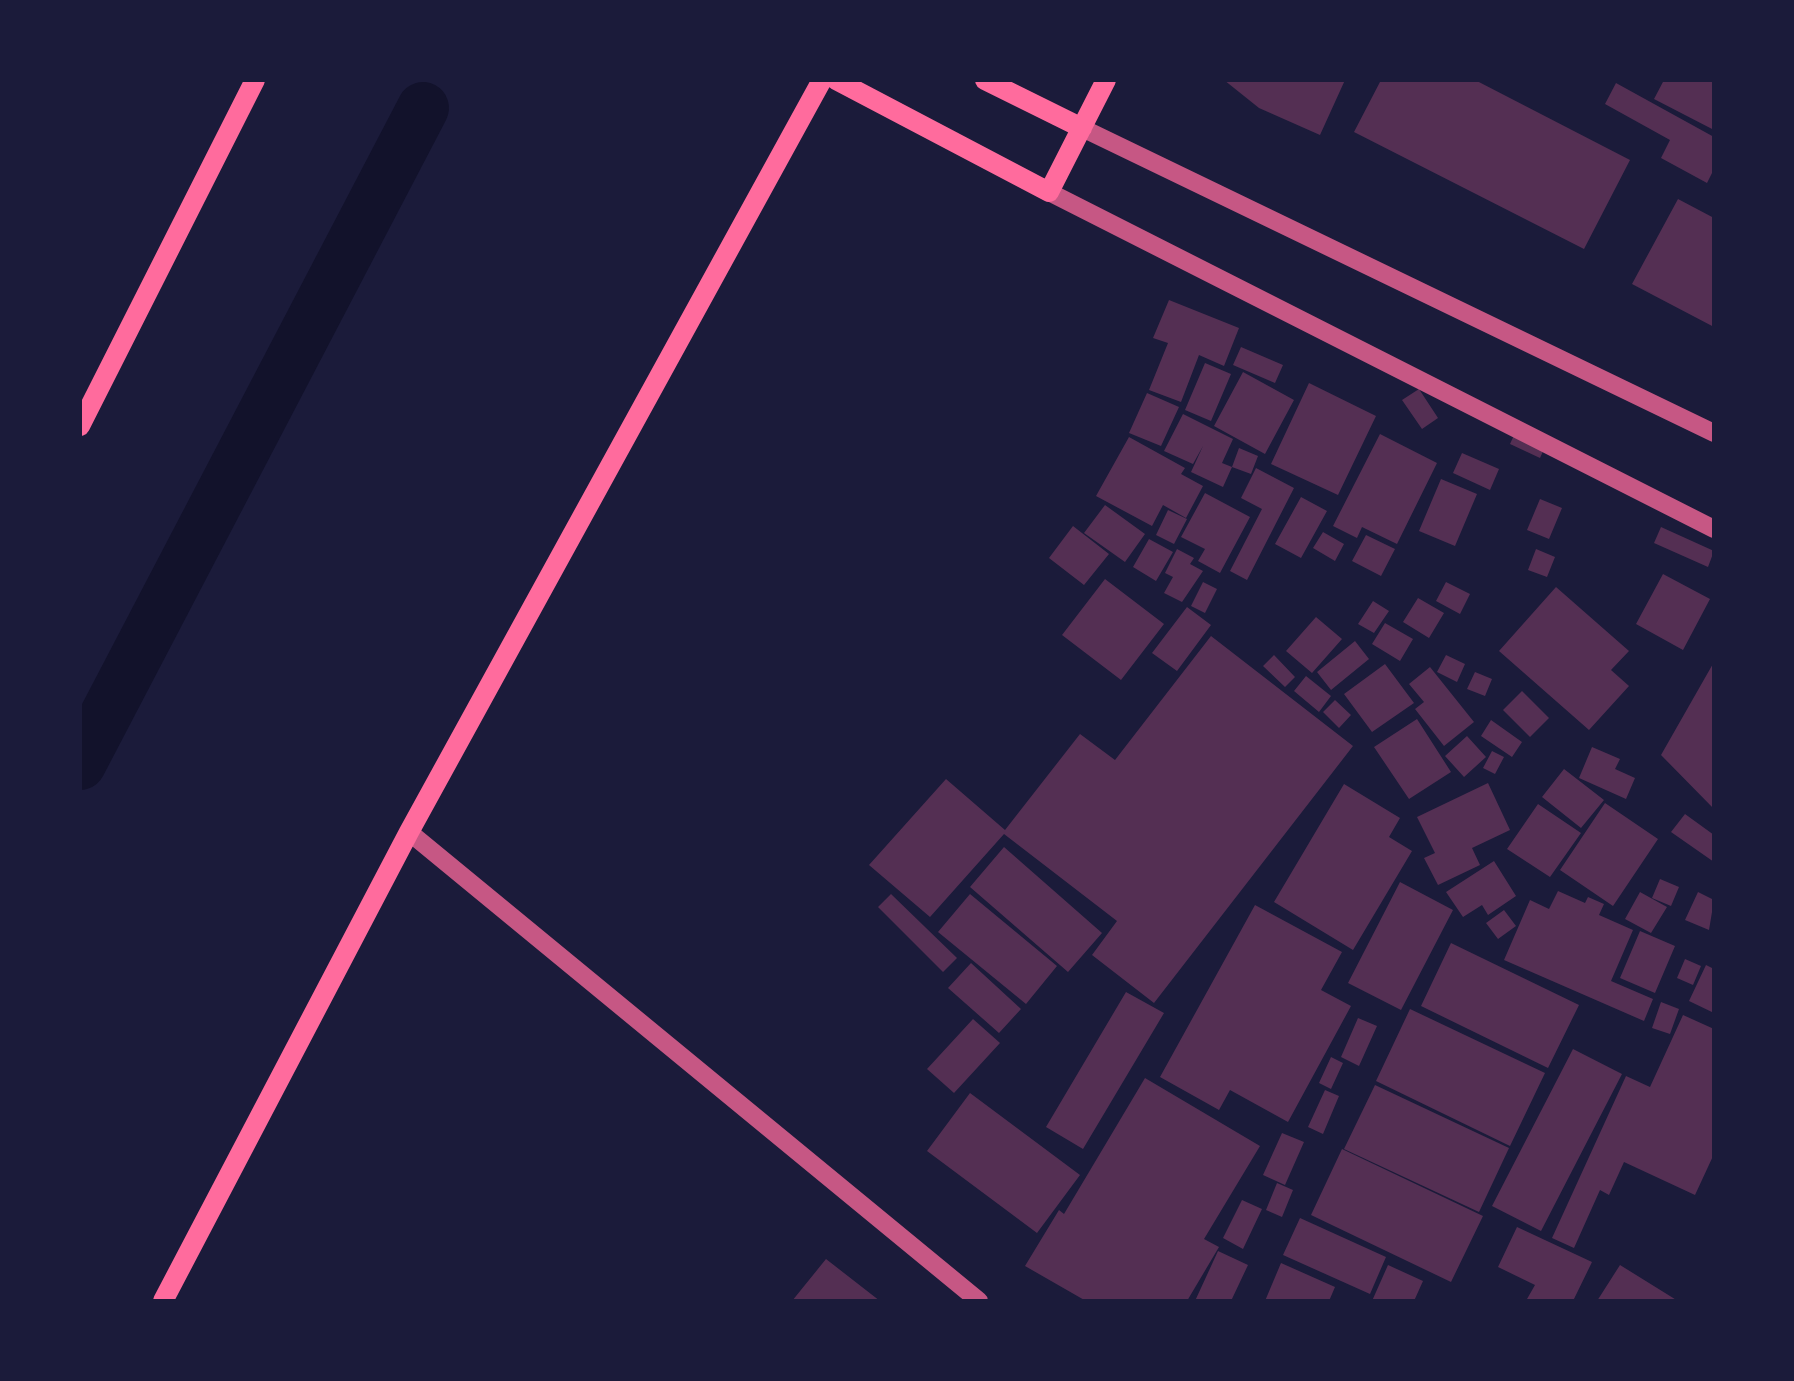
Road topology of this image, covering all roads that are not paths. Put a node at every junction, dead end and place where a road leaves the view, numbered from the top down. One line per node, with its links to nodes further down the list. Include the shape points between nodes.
1 (255, 80): 8 (main road)
2 (822, 80): 11 (main road)
3 (836, 80): 7 (main road)
4 (985, 80): 6 (main road)
5 (1106, 80): 6 (main road)
6 (1082, 128): 7 (main road); 9 (street)
7 (1050, 192): 10 (street)
8 (80, 426)
9 (1714, 433)
10 (1714, 529)
11 (409, 832): 12 (main road); 13 (street)
12 (163, 1301)
13 (978, 1301)

